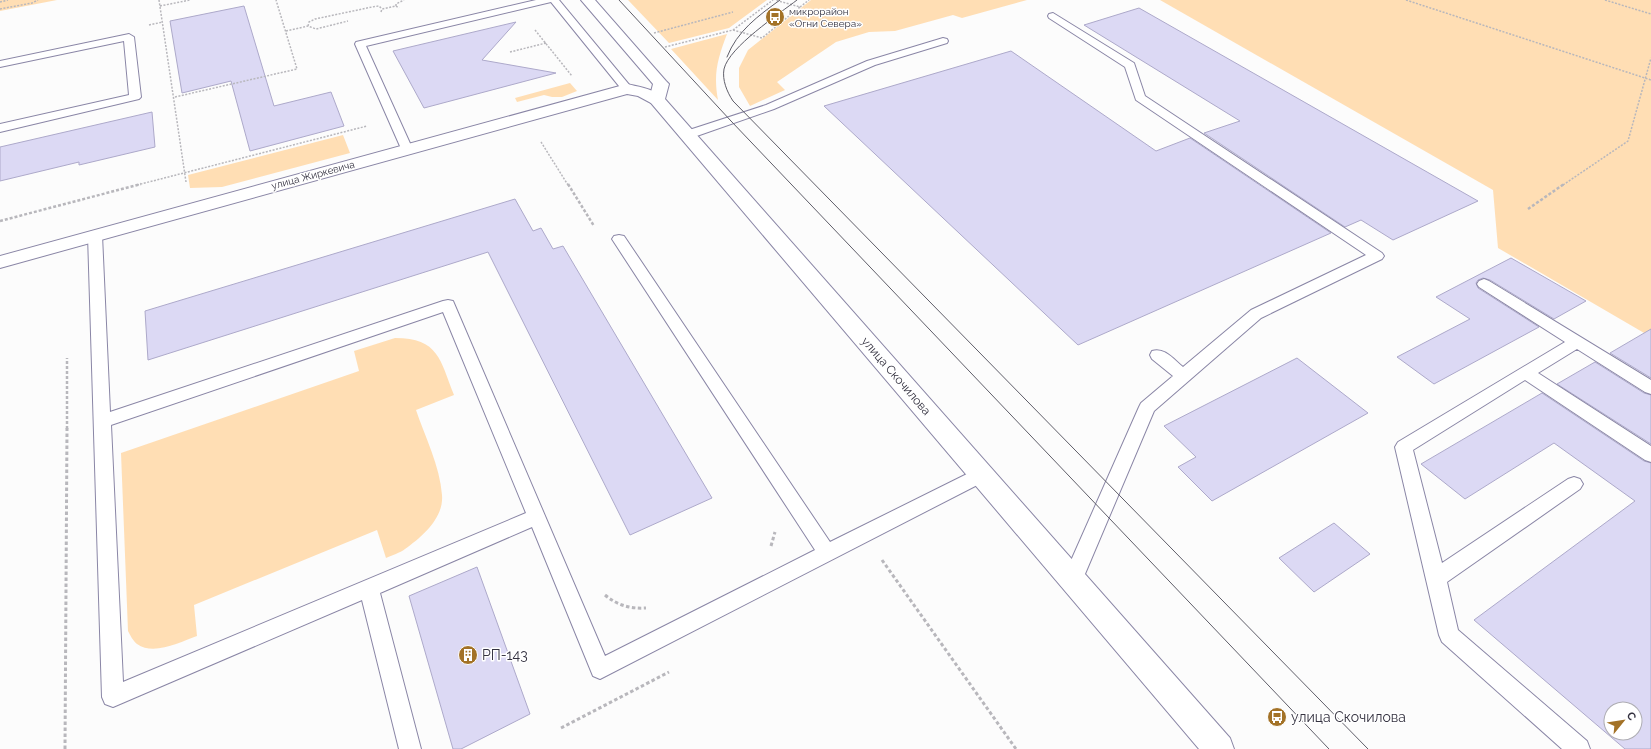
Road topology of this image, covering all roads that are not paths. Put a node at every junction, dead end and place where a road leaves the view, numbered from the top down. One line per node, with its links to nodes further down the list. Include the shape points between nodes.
1 (549, 0): 11 (lane, via 360,44)
2 (554, 0): 7 (lane)
3 (588, 0): 8 (street, via 661,84)
4 (1052, 16): 19 (lane, via 1130,65 1140,98 1377,256 1256,314)
5 (943, 41): 10 (lane, via 871,63 770,107)
6 (0, 64): 9 (lane, via 129,36 135,97)
7 (627, 89): 8 (street, via 644,93); 11 (street, улица Жиркевича)
8 (657, 100): 10 (street, улица Скочилова)
9 (0, 128)
10 (687, 135): 23 (street, улица Скочилова)
11 (407, 150): 12 (street, улица Жиркевича)
12 (95, 235): 14 (street, улица Жиркевича); 21 (lane)
13 (619, 239): 26 (lane)
14 (0, 262)
15 (1484, 284): 16 (lane)
16 (1576, 342): 18 (lane); 20 (lane)
17 (1158, 355): 19 (lane)
18 (1526, 373): 22 (lane); 27 (lane, via 1404,448)
19 (1183, 376): 28 (lane, via 1147,407)
20 (1651, 388)
21 (102, 421): 25 (lane, via 448,305); 29 (lane, via 113,697)
22 (1651, 456)
23 (981, 475): 26 (lane); 28 (street, улица Скочилова)
24 (1574, 484): 27 (lane)
25 (536, 517): 26 (lane, via 600,669); 29 (lane)
26 (827, 553)
27 (1436, 578): 32 (lane, via 1449,635)
28 (1072, 580): 31 (street, улица Скочилова)
29 (369, 588): 30 (lane)
30 (410, 749)
31 (1219, 749)
32 (1579, 749)

